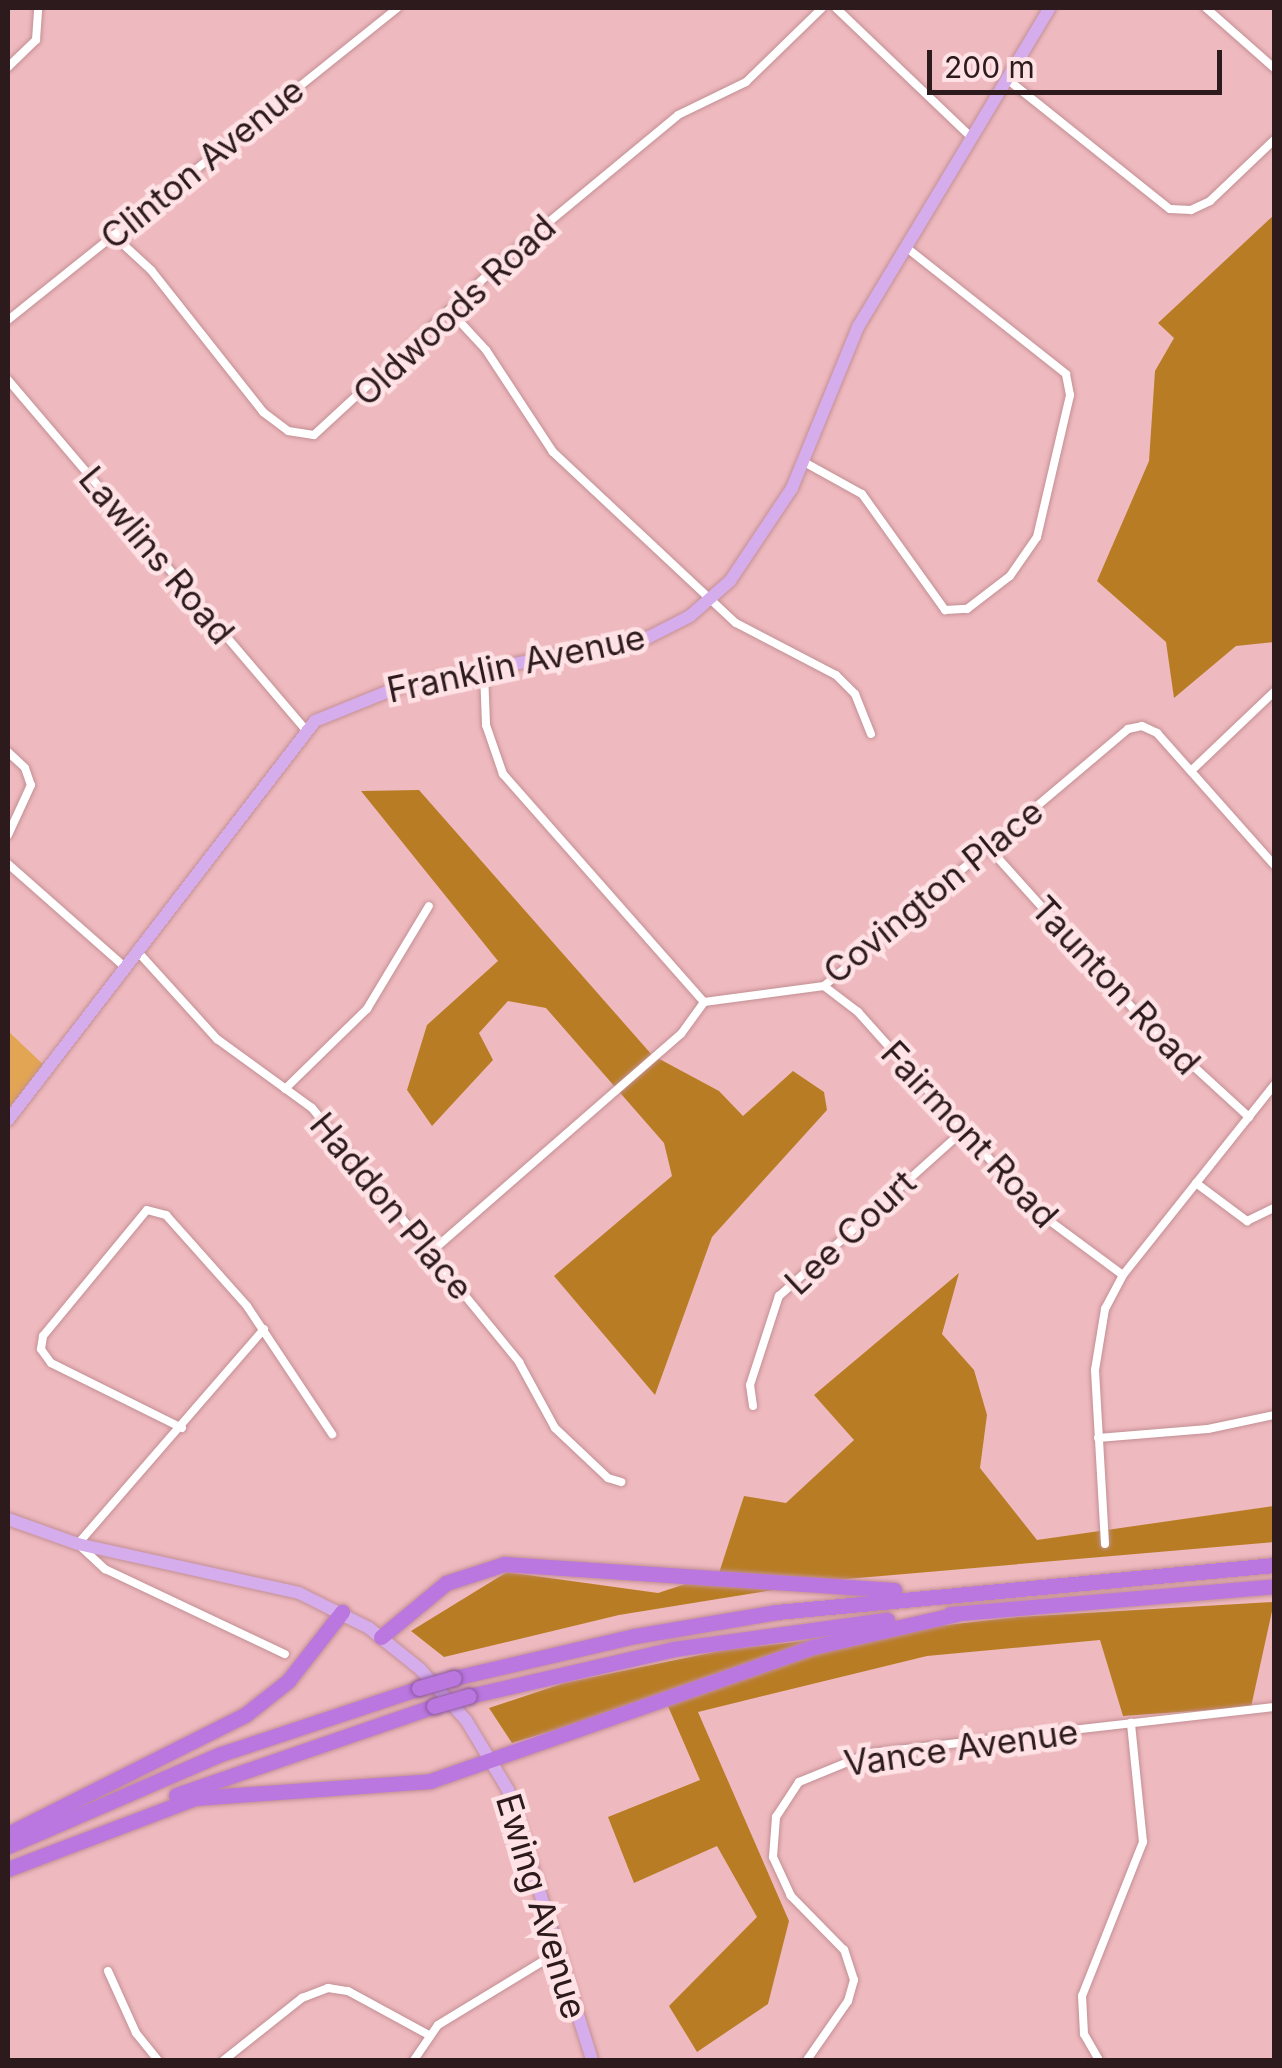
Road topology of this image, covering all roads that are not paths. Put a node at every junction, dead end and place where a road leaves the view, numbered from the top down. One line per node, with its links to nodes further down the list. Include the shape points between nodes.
1 (38, 8): 7 (street, via 36,40)
2 (396, 8): 12 (street, Clinton Avenue)
3 (822, 8): 14 (street, Oldwoods Road, via 746,82 678,115)
4 (836, 8): 10 (street)
5 (1050, 8): 9 (main road, Franklin Avenue)
6 (1206, 8): 8 (street)
7 (8, 67)
8 (1274, 68)
9 (1007, 78): 10 (main road, Franklin Avenue); 11 (street, via 1170,209 1191,210 1210,201)
10 (972, 138): 13 (main road, Franklin Avenue)
11 (1274, 140)
12 (113, 235): 14 (street, Oldwoods Road, via 151,270 263,412 296,435 327,428); 15 (street, Clinton Avenue)
13 (906, 247): 18 (main road, Franklin Avenue, via 840,361); 18 (street, via 1066,374 1070,395 1037,536 1010,576 967,609 945,610 862,494)
14 (449, 310): 19 (street, via 486,350 553,452)
15 (8, 320)
16 (8, 380): 17 (street, Lawlins Road)
17 (11, 391): 22 (street, Lawlins Road)
18 (804, 462): 19 (main road, Franklin Avenue, via 763,539)
19 (710, 600): 20 (main road, Franklin Avenue, via 638,640); 23 (street, via 758,638 836,675 854,694)
20 (484, 672): 22 (main road, Franklin Avenue, via 375,693); 34 (street, via 486,725 503,774)
21 (1274, 692): 25 (street)
22 (306, 730): 31 (main road, Franklin Avenue)
23 (872, 734)
24 (8, 752): 26 (street, via 29,776 25,806)
25 (1191, 771): 27 (street, Covington Place, via 1157,733 1134,726); 29 (street)
26 (8, 835)
27 (988, 847): 33 (street, Covington Place); 37 (street, Taunton Road, via 1144,1020)
28 (8, 864): 32 (street)
29 (1274, 864)
30 (428, 906): 36 (street, via 367,1009)
31 (137, 951): 32 (main road, Franklin Avenue); 36 (street, Haddon Place, via 217,1040)
32 (125, 968): 38 (main road, Franklin Avenue)
33 (824, 986): 34 (street, Covington Place); 39 (street, Fairmont Road, via 858,1012)
34 (704, 1002): 42 (street, via 681,1034)
35 (1274, 1084): 37 (street)
36 (285, 1089): 42 (street, Haddon Place, via 312,1108)
37 (1249, 1117): 40 (street)
38 (8, 1120)
39 (962, 1131): 43 (street, Fairmont Road, via 1043,1218); 45 (street, Lee Court, via 779,1296 750,1385)
40 (1196, 1183): 41 (street, via 1247,1220); 43 (street)
41 (1274, 1208)
42 (432, 1251): 50 (street, Haddon Place, via 519,1362 555,1428 608,1478)
43 (1123, 1275): 49 (street, via 1096,1349)
44 (264, 1329): 47 (street); 47 (street, via 166,1215 147,1210 134,1218 43,1336 41,1349 50,1364); 48 (street)
45 (753, 1406)
46 (1274, 1415): 49 (street, via 1208,1429)
47 (182, 1428): 52 (street)
48 (332, 1434)
49 (1098, 1438): 53 (street)
50 (621, 1482)
51 (8, 1519): 52 (main road, Ewing Avenue)
52 (78, 1544): 57 (main road, Ewing Avenue, via 268,1582); 60 (street, Ewing Avenue, via 104,1569)
53 (1105, 1544)
54 (1274, 1565): 56 (highway)
55 (1274, 1586): 58 (highway)
56 (943, 1593): 59 (highway, via 504,1564 446,1583); 65 (highway, bridge, via 670,1629 454,1678 221,1754)
57 (342, 1612): 59 (main road, Ewing Avenue); 64 (highway, via 288,1681 245,1715)
58 (957, 1614): 63 (highway, via 823,1644); 66 (highway, bridge, via 692,1646 469,1696 229,1774)
59 (382, 1637): 63 (main road, Ewing Avenue, via 444,1694)
60 (285, 1654)
61 (1274, 1707): 62 (street, Vance Avenue)
62 (1131, 1723): 74 (street, Vance Avenue, via 870,1753 826,1766 790,1791 772,1830 777,1872 844,1950 854,1980 848,2001); 75 (street, via 1145,1825 1139,1861 1082,1996 1084,2034)
63 (492, 1760): 66 (highway, via 400,1786 196,1798); 67 (main road, Ewing Avenue, via 522,1824)
64 (8, 1834)
65 (8, 1846)
66 (8, 1869)
67 (558, 1952): 69 (street); 73 (main road, Ewing Avenue)
68 (108, 1971): 70 (street, via 136,2033)
69 (429, 2035): 71 (street, via 348,1991 328,1988 302,1998); 72 (street)
70 (158, 2060)
71 (224, 2060)
72 (414, 2060)
73 (592, 2060)
74 (807, 2060)
75 (1099, 2060)

